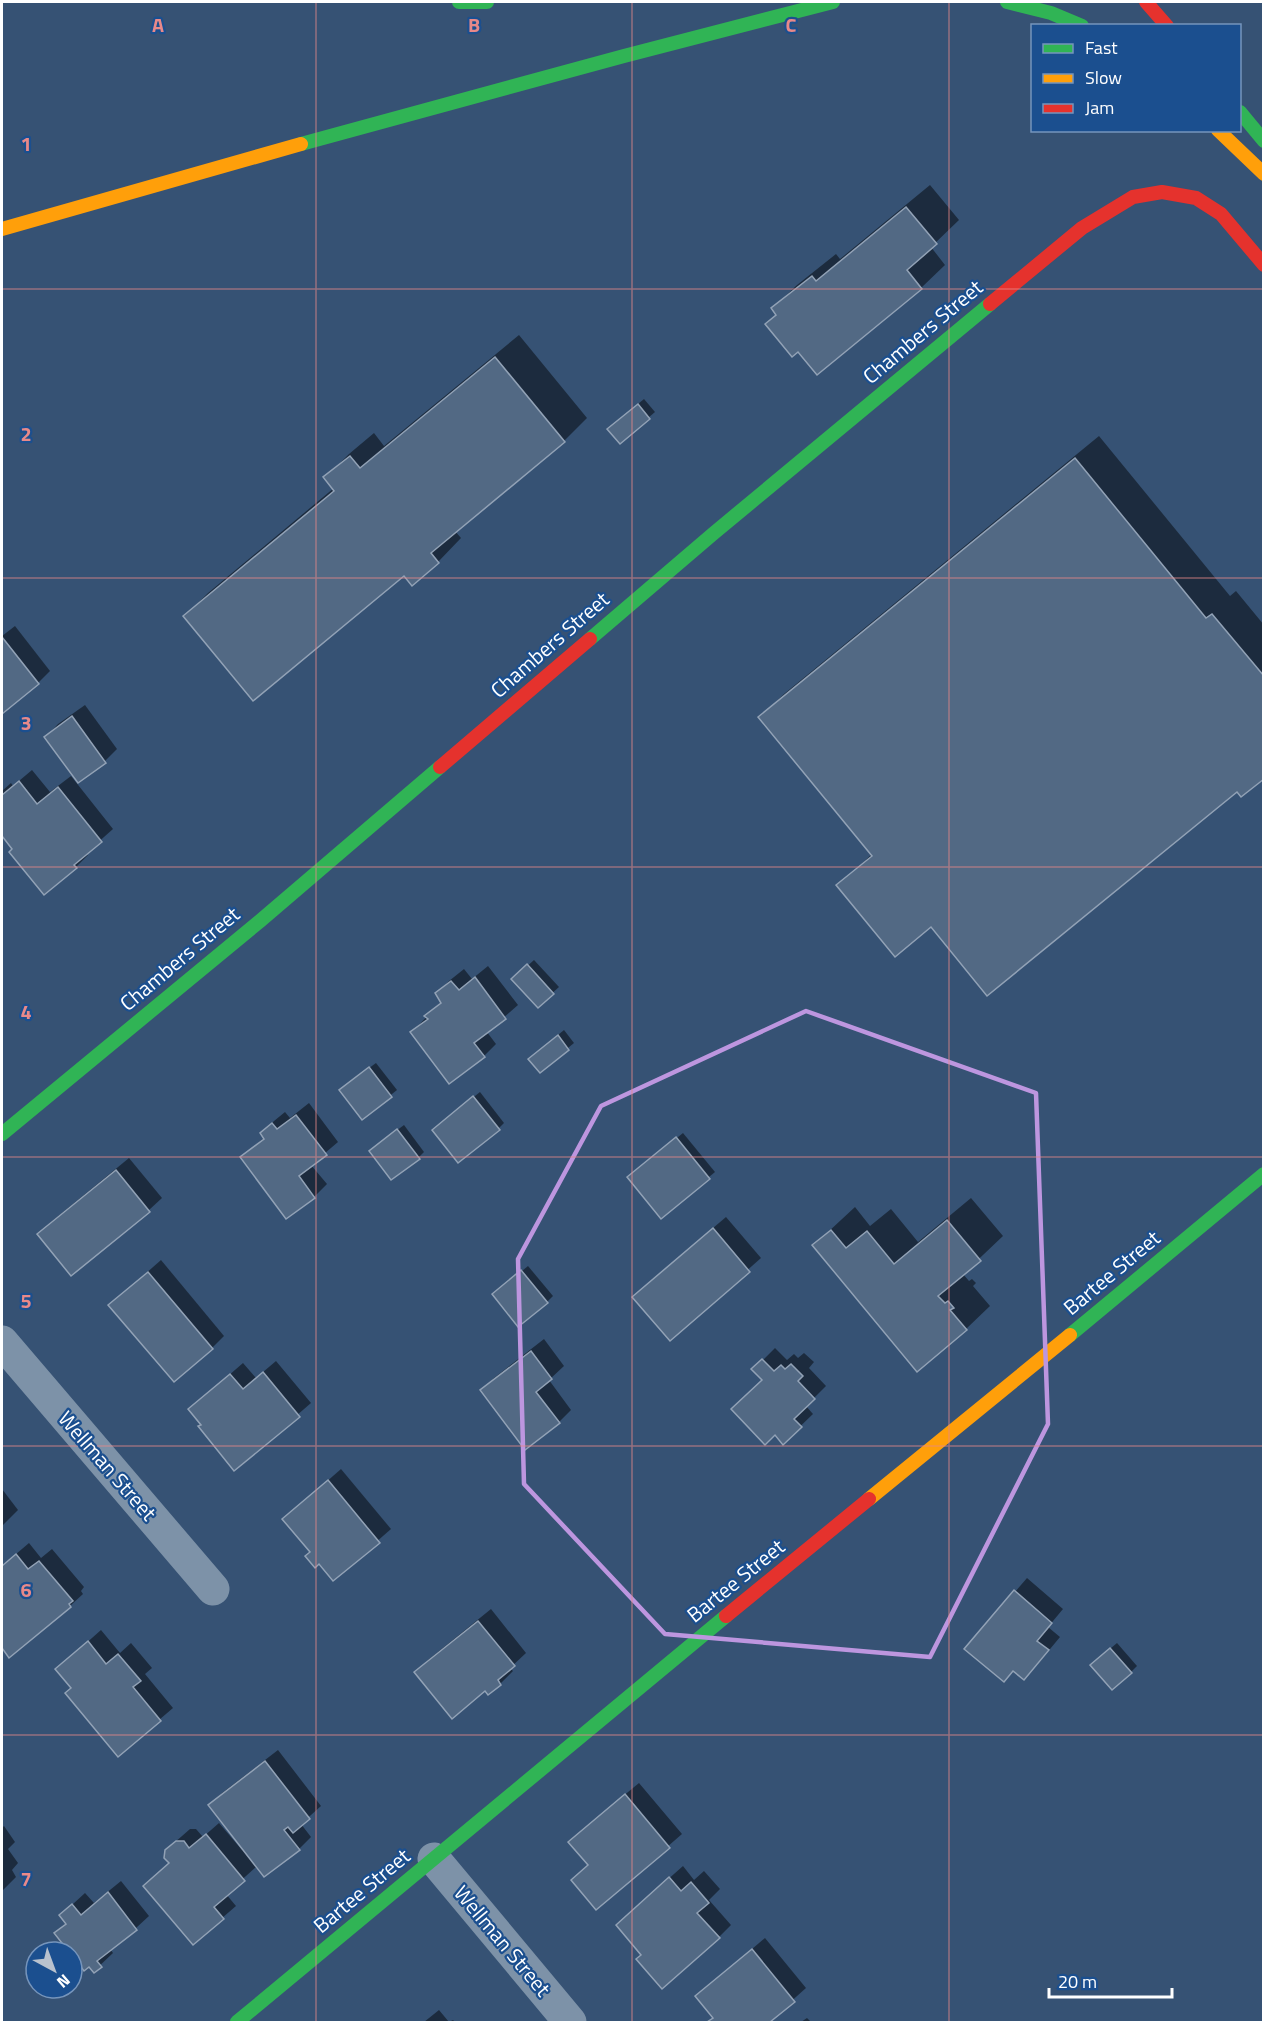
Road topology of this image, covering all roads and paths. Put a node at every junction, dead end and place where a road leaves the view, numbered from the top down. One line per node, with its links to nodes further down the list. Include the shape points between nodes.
1 (459, 2): 2 (main road)
2 (487, 2)
3 (833, 2): 12 (main road, via 441,105)
4 (1007, 2): 6 (main road)
5 (1146, 2): 7 (main road)
6 (1077, 24)
7 (1165, 24)
8 (1241, 114): 10 (main road)
9 (1220, 132): 11 (main road)
10 (1263, 141)
11 (1263, 174)
12 (2, 229)
13 (1263, 264): 14 (main road, Chambers Street, via 1221,214 1196,198 1162,192 1133,197 1082,228 714,532 260,921)
14 (2, 1134)
15 (1263, 1174): 18 (main road, Bartee Street)
16 (2, 1342): 17 (street, Wellman Street)
17 (213, 1589)
18 (434, 1859): 19 (main road, Bartee Street); 20 (street, Wellman Street)
19 (237, 2022)
20 (570, 2022)

